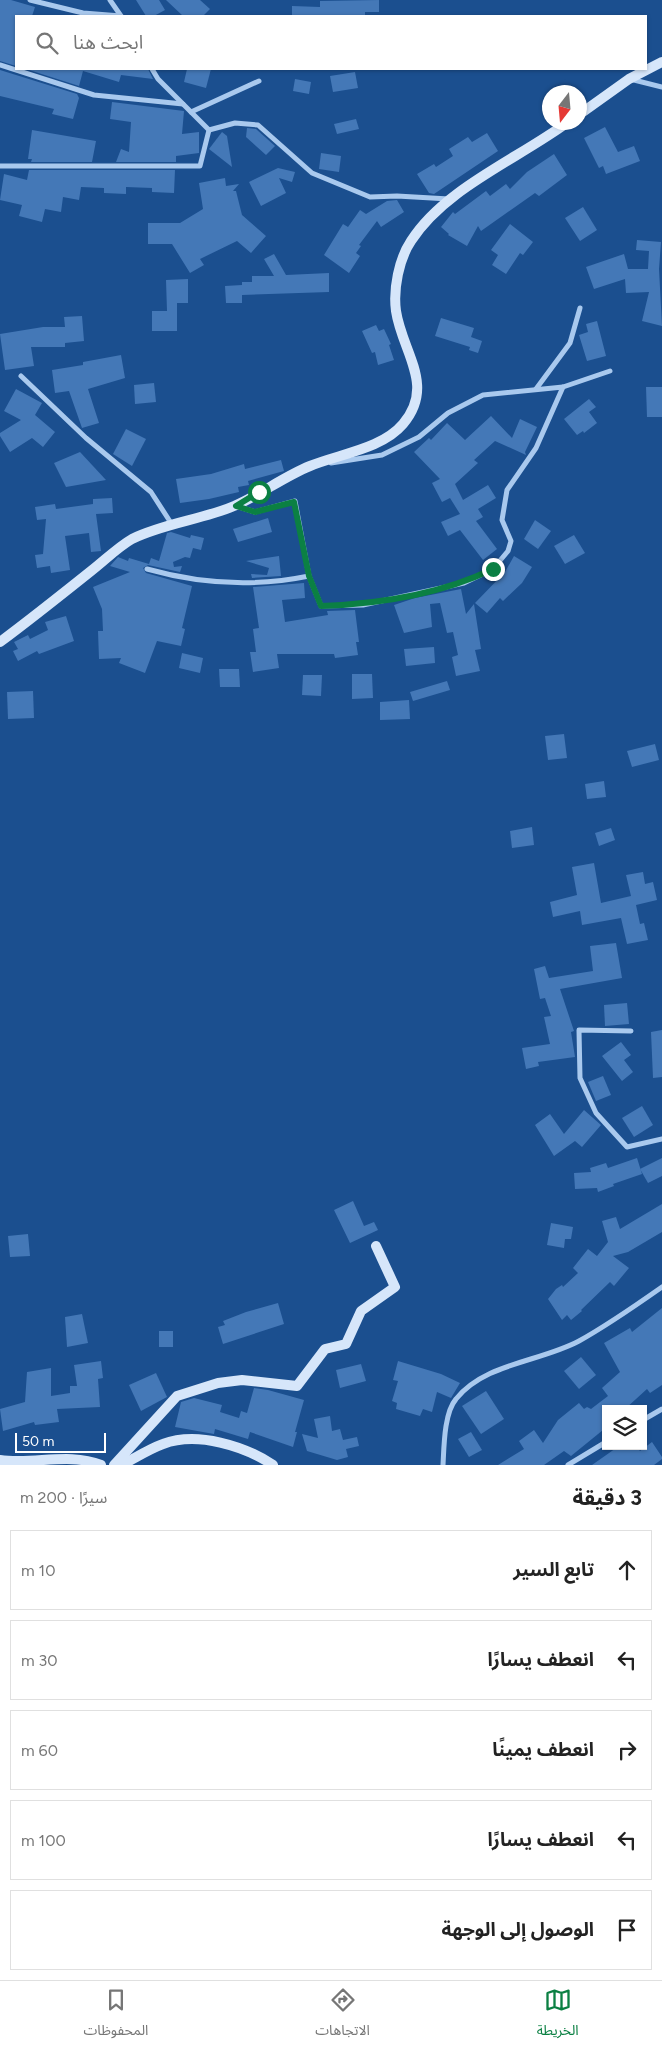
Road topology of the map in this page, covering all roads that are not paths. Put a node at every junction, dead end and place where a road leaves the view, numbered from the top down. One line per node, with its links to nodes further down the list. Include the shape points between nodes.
1 (30, 0): 3 (street, via 82,13)
2 (110, 0): 4 (street)
3 (108, 15)
4 (120, 15)
5 (662, 62): 11 (main road)
6 (0, 65): 7 (street)
7 (15, 70)
8 (16, 70): 15 (street, via 94,95)
9 (153, 70): 15 (street, via 158,80)
10 (646, 70): 12 (main road)
11 (647, 70)
12 (629, 79): 14 (street); 16 (main road)
13 (258, 81): 17 (street)
14 (662, 87)
15 (183, 104): 17 (street)
16 (587, 109)
17 (191, 112): 18 (street)
18 (209, 130): 20 (street, via 200,166); 21 (street, via 235,123 258,125 312,173 370,197)
19 (557, 130): 21 (main road)
20 (0, 166)
21 (452, 199): 27 (main road, via 433,215 411,242 395,291 396,312 418,388 414,409 402,426 381,441)
22 (580, 308): 26 (street, via 570,343)
23 (610, 371): 25 (street)
24 (21, 376): 29 (street, via 86,438 151,492)
25 (563, 387): 26 (street); 31 (street, via 536,448 507,490 502,520 511,541 508,551 493,569 464,583 363,605 321,606)
26 (536, 389): 27 (street, via 483,395 448,413 420,437 382,455)
27 (308, 466): 28 (main road)
28 (236, 506): 29 (main road); 31 (street, via 255,512 294,502)
29 (171, 523): 32 (main road, via 130,540)
30 (147, 569): 31 (street, via 189,579 228,583 277,583)
31 (309, 576)
32 (0, 642)
33 (631, 1031): 34 (street, via 580,1030 580,1078 596,1113 627,1147)
34 (662, 1138)
35 (376, 1246): 42 (main road, via 395,1287 360,1311 346,1344 325,1349 297,1386 242,1380 218,1383 177,1396)
36 (662, 1287): 45 (street, via 578,1341 472,1383 454,1400 445,1430)
37 (662, 1409): 38 (street)
38 (647, 1418)
39 (602, 1444): 46 (street)
40 (0, 1460): 41 (main road, via 25,1463 76,1458)
41 (101, 1465)
42 (114, 1465)
43 (122, 1465): 44 (main road, via 164,1443 203,1439 255,1453)
44 (273, 1465)
45 (443, 1465)
46 (568, 1465)

